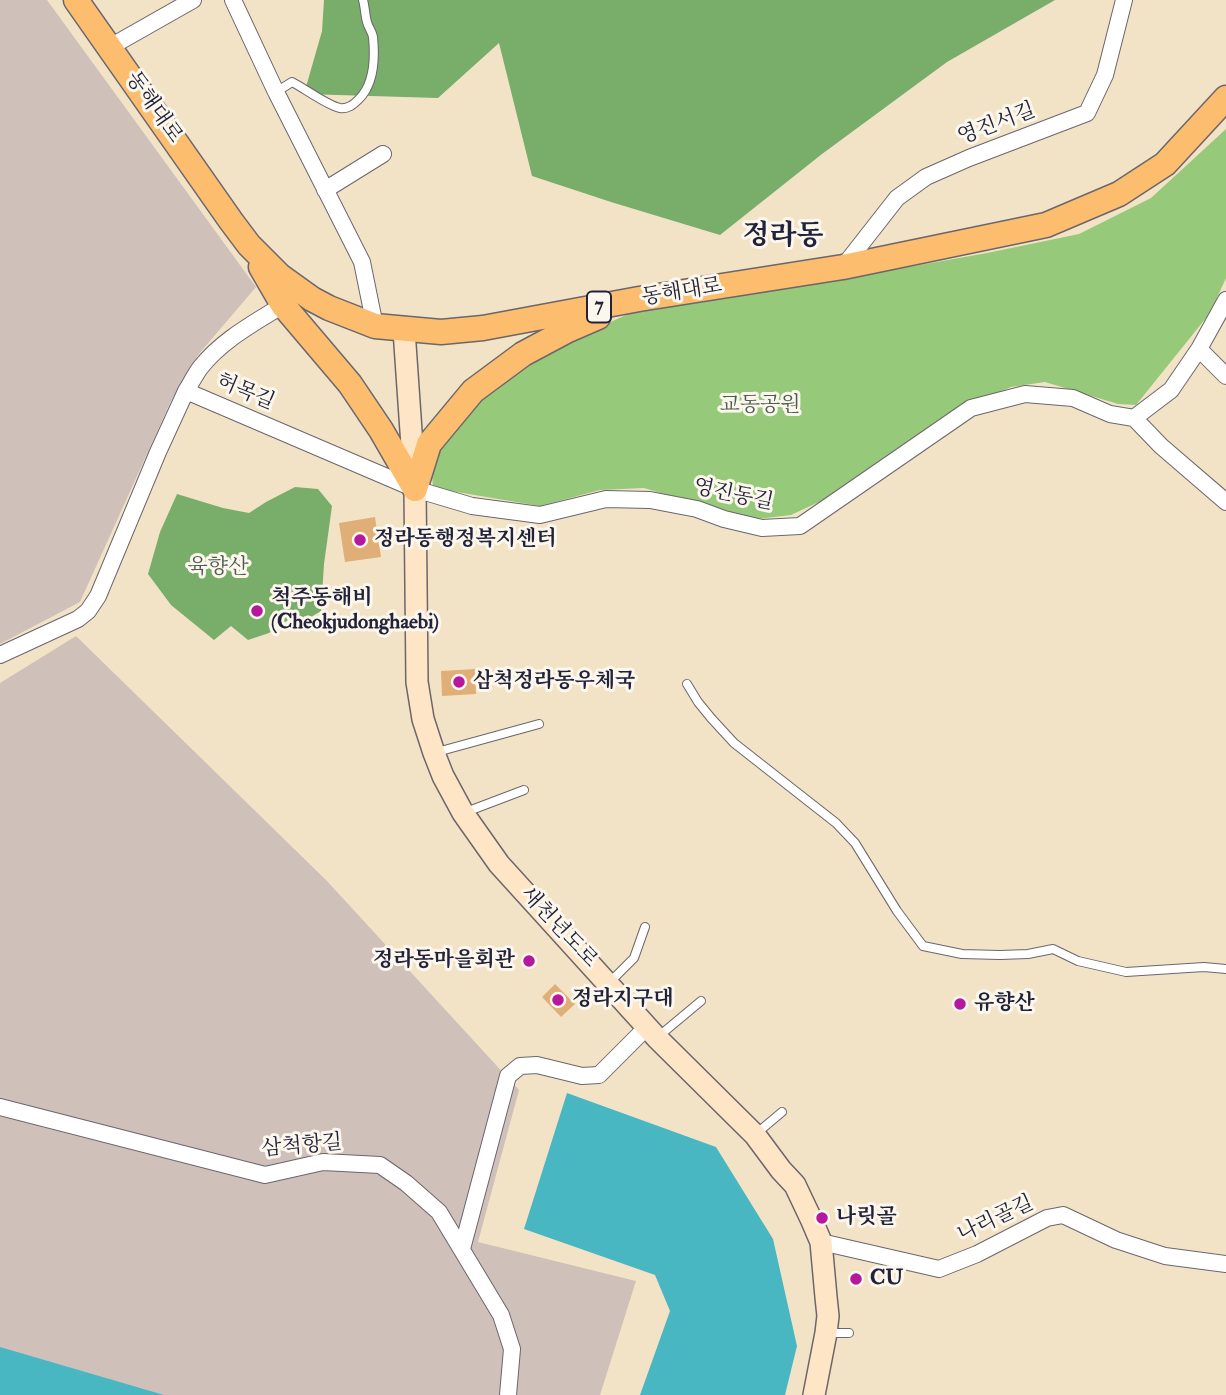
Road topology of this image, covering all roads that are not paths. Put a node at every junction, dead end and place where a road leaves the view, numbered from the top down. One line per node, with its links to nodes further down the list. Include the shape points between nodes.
1 (76, 0): 6 (main road, 동해대로 / 7)
2 (193, 0): 6 (street)
3 (233, 0): 7 (street)
4 (363, 0): 7 (lane, via 373,33 372,70 362,95 342,108 292,82)
5 (1124, 0): 12 (street, 영진서길, via 1105,75 1087,113 926,177 897,198)
6 (110, 47): 11 (main road, 동해대로 / 7)
7 (276, 92): 10 (street)
8 (1226, 98): 12 (main road, 동해대로 / 7, via 1165,164 1119,194 1046,225)
9 (383, 154): 10 (street)
10 (325, 190): 16 (street, via 362,262)
11 (249, 245): 15 (main road); 16 (main road, 동해대로 / 7, via 312,299)
12 (843, 267): 13 (main road, 동해대로 / 7)
13 (639, 299): 17 (main road, 동해대로 / 7, via 483,328); 22 (main road, via 523,354 473,391 429,444)
14 (1226, 300): 18 (street)
15 (283, 305): 20 (street, via 225,343 200,368); 22 (main road, via 350,384)
16 (375, 326): 17 (main road, 동해대로 / 7)
17 (404, 330): 22 (street, 새천년도로)
18 (1199, 349): 19 (street); 21 (street, via 1171,390)
19 (1226, 376)
20 (186, 391): 22 (street, 허목길); 24 (street, 허목길, via 88,611)
21 (1134, 418): 22 (street, 영진동길, via 1110,414 1073,398 1025,394 971,408 800,526 762,528 650,500 606,499 540,515 472,506); 23 (street)
22 (415, 489): 27 (street, 새천년도로, via 417,682)
23 (1226, 502)
24 (0, 655)
25 (687, 684): 31 (lane, via 734,743 855,843 923,946 1000,955 1053,949 1078,961 1126,972)
26 (540, 724): 27 (lane)
27 (434, 753): 29 (street, 새천년도로)
28 (524, 790): 29 (lane)
29 (463, 813): 32 (street, 새천년도로, via 505,871)
30 (645, 927): 32 (lane, via 634,958)
31 (1226, 969)
32 (609, 983): 34 (street, 새천년도로)
33 (701, 1001): 34 (lane)
34 (652, 1033): 37 (street, 새천년도로); 39 (street, via 599,1075 582,1076 537,1065 520,1066 508,1076)
35 (0, 1107): 39 (street, 삼척항길, via 265,1175 323,1162 380,1165 439,1212)
36 (782, 1112): 37 (lane)
37 (755, 1135): 38 (street, 새천년도로, via 794,1185)
38 (821, 1242): 40 (street, 나리골길, via 939,1269 1047,1218 1063,1215 1165,1256); 42 (street, 새천년도로)
39 (462, 1249): 43 (street, 삼척항길, via 501,1315 512,1349)
40 (1226, 1264)
41 (849, 1333): 42 (lane)
42 (826, 1334): 44 (street, 새천년도로)
43 (508, 1395)
44 (814, 1395)

